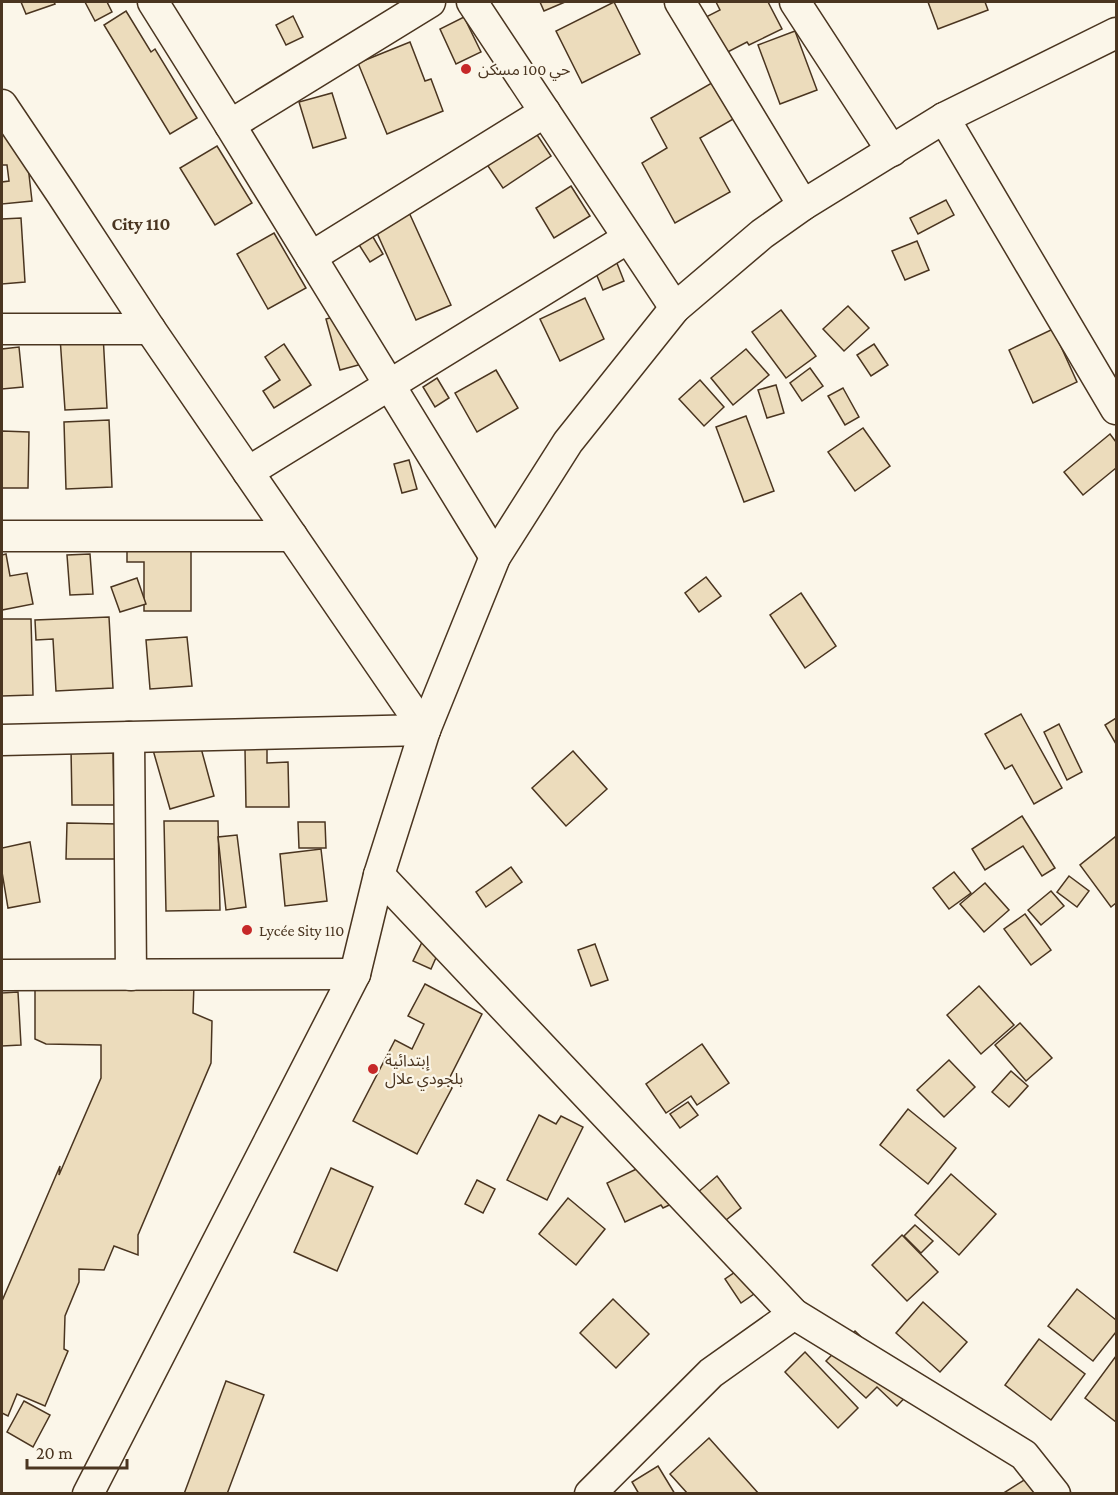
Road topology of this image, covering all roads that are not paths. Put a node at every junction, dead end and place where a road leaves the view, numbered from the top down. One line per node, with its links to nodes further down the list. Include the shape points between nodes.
1 (153, 2): 10 (street)
2 (430, 2): 10 (street)
3 (472, 2): 8 (street)
4 (680, 2): 12 (street)
5 (795, 2): 11 (street)
6 (1116, 33): 9 (street)
7 (2, 105): 16 (street)
8 (545, 112): 13 (street); 14 (street)
9 (944, 118): 11 (street); 19 (street)
10 (230, 125): 14 (street)
11 (892, 151): 12 (street)
12 (804, 205): 15 (street, via 762,234)
13 (628, 237): 15 (street); 18 (street)
14 (311, 257): 18 (street)
15 (675, 308): 23 (street, via 568,442)
16 (150, 328): 17 (street); 20 (street)
17 (2, 329)
18 (389, 385): 20 (street); 23 (street)
19 (1116, 409)
20 (248, 472): 22 (street)
21 (2, 536): 22 (street)
22 (292, 536): 24 (street)
23 (495, 557): 24 (street)
24 (425, 730): 25 (street); 27 (street)
25 (129, 737): 26 (street); 30 (street)
26 (2, 740)
27 (379, 875): 28 (street); 31 (street)
28 (355, 974): 30 (street); 32 (street)
29 (2, 975): 30 (street)
30 (131, 975)
31 (794, 1314): 33 (street, via 711,1373); 34 (street, via 1024,1455)
32 (88, 1494)
33 (590, 1494)
34 (1055, 1494)

